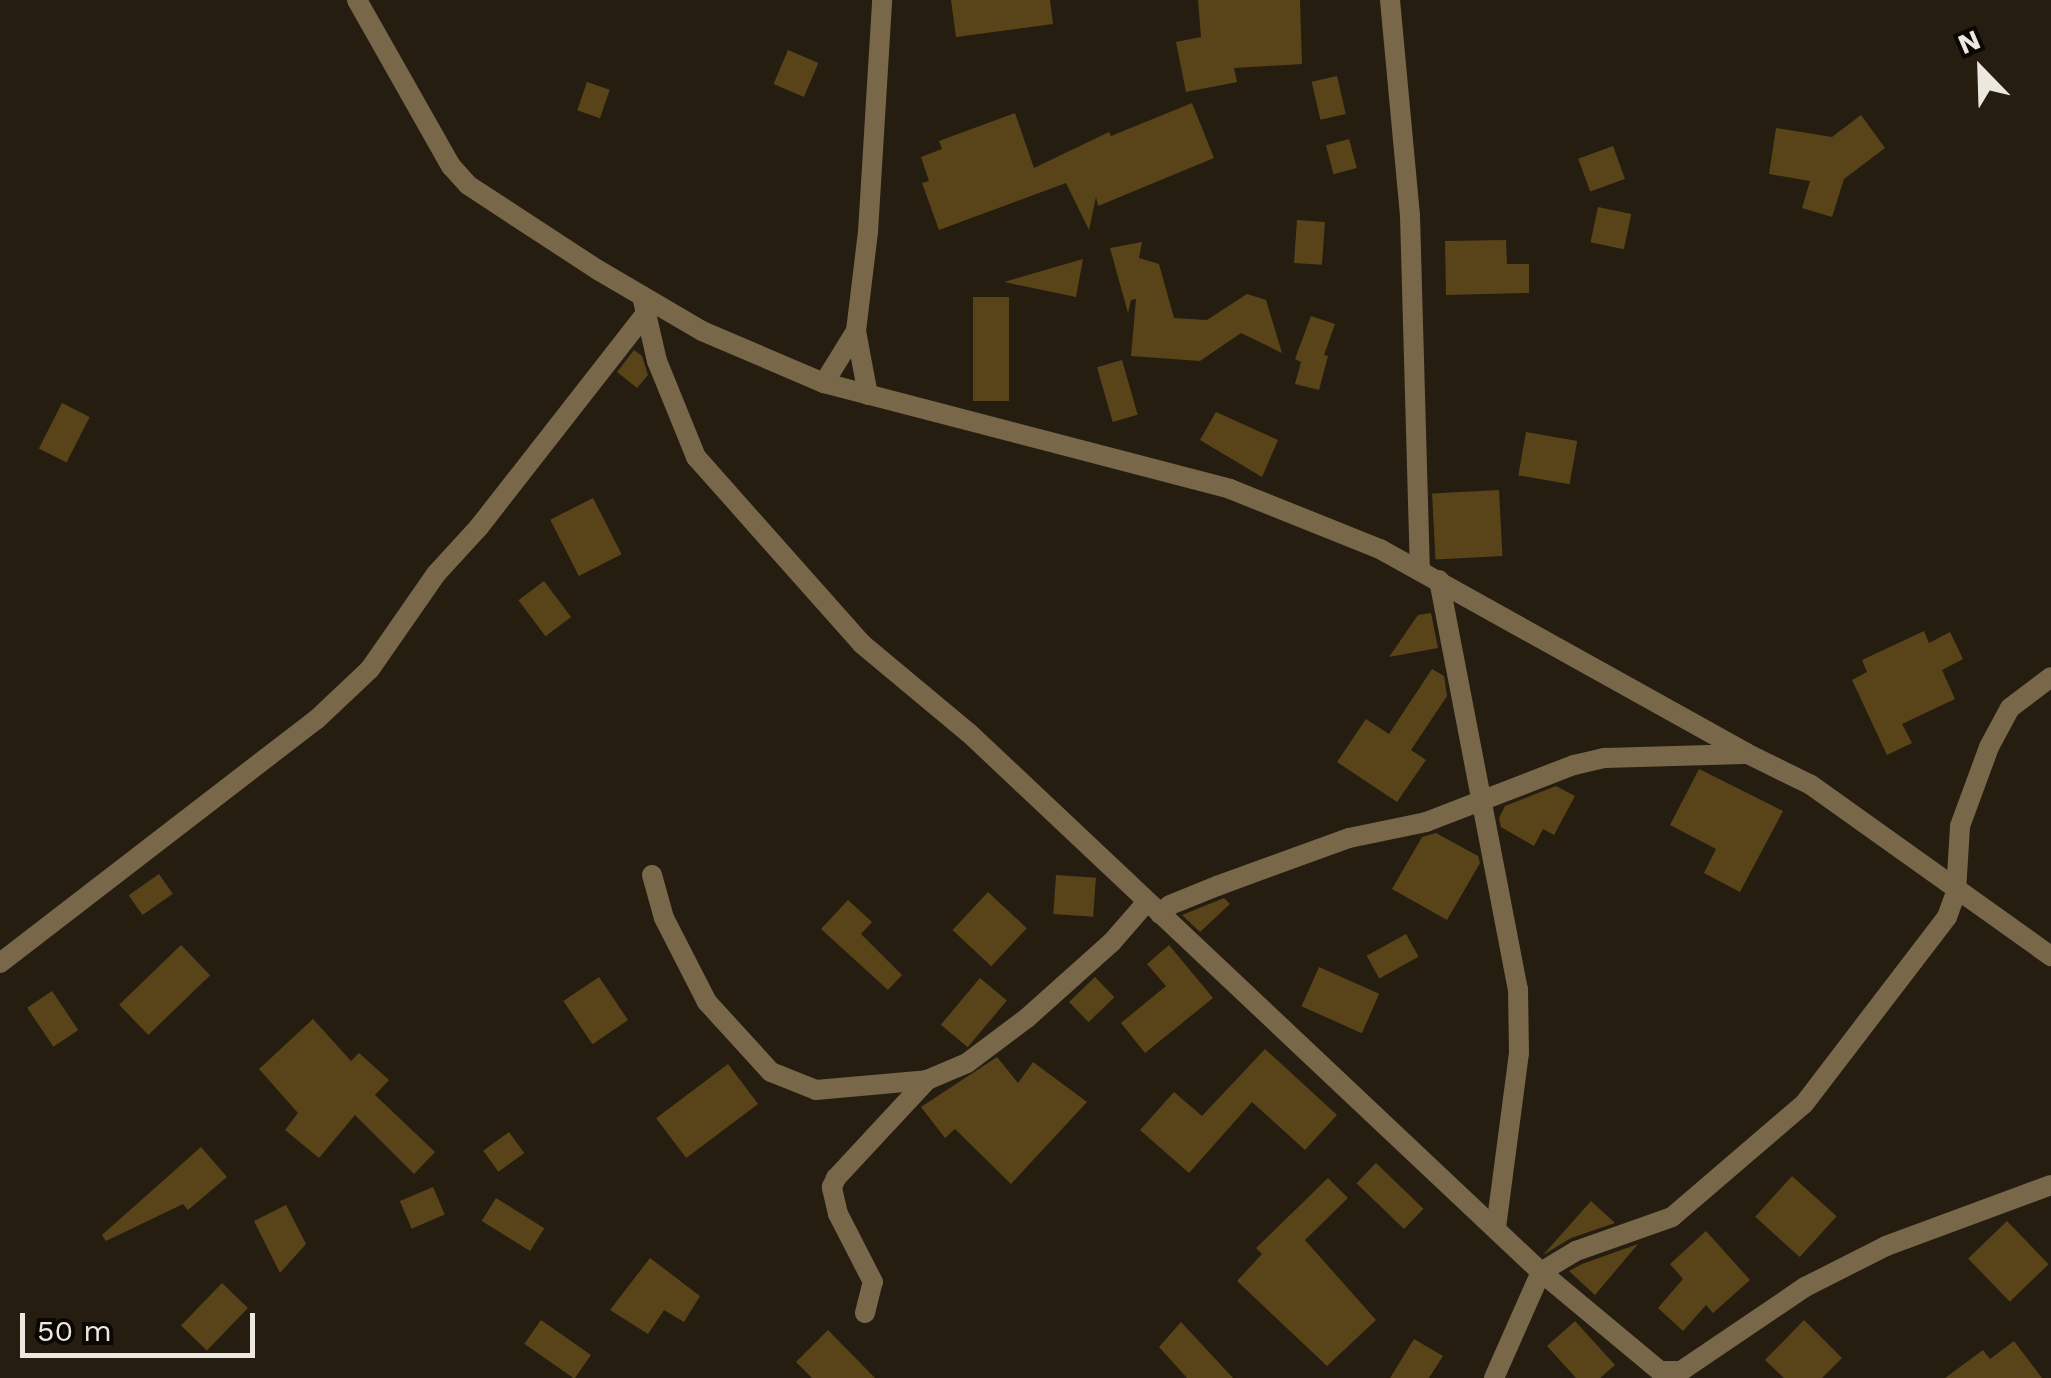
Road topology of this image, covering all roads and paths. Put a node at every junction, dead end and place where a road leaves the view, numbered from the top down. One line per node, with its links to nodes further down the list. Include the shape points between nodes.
1 (357, 0): 4 (street, via 468,185)
2 (882, 0): 5 (street)
3 (1390, 0): 8 (street, via 1410,216)
4 (644, 304): 6 (street); 15 (street, via 671,402 696,457 725,495 862,644 969,733); 17 (street, via 370,669 316,720)
5 (856, 331): 6 (street); 7 (street)
6 (824, 383): 7 (street)
7 (868, 394): 8 (street, via 1230,489)
8 (1420, 569): 9 (street)
9 (1440, 580): 11 (street); 12 (street)
10 (2051, 677): 14 (street, via 2010,708 1989,746 1960,826)
11 (1746, 754): 12 (street, via 1605,758); 14 (street, via 1811,785)
12 (1483, 802): 15 (street, via 1350,838); 20 (street, via 1518,989 1519,1053)
13 (652, 875): 18 (street, via 664,918 707,1002 771,1072 816,1090)
14 (1956, 892): 16 (street); 21 (street, via 1948,917 1918,960 1790,1118 1672,1216 1576,1251)
15 (1152, 909): 18 (street, via 1027,1018 967,1062); 20 (street)
16 (2051, 956)
17 (0, 963)
18 (928, 1080): 22 (street, via 832,1187 838,1214 873,1282)
19 (2051, 1185): 21 (street, via 1886,1246 1805,1287 1671,1374)
20 (1496, 1228): 21 (street)
21 (1540, 1272): 23 (street)
22 (865, 1313)
23 (1494, 1378)

